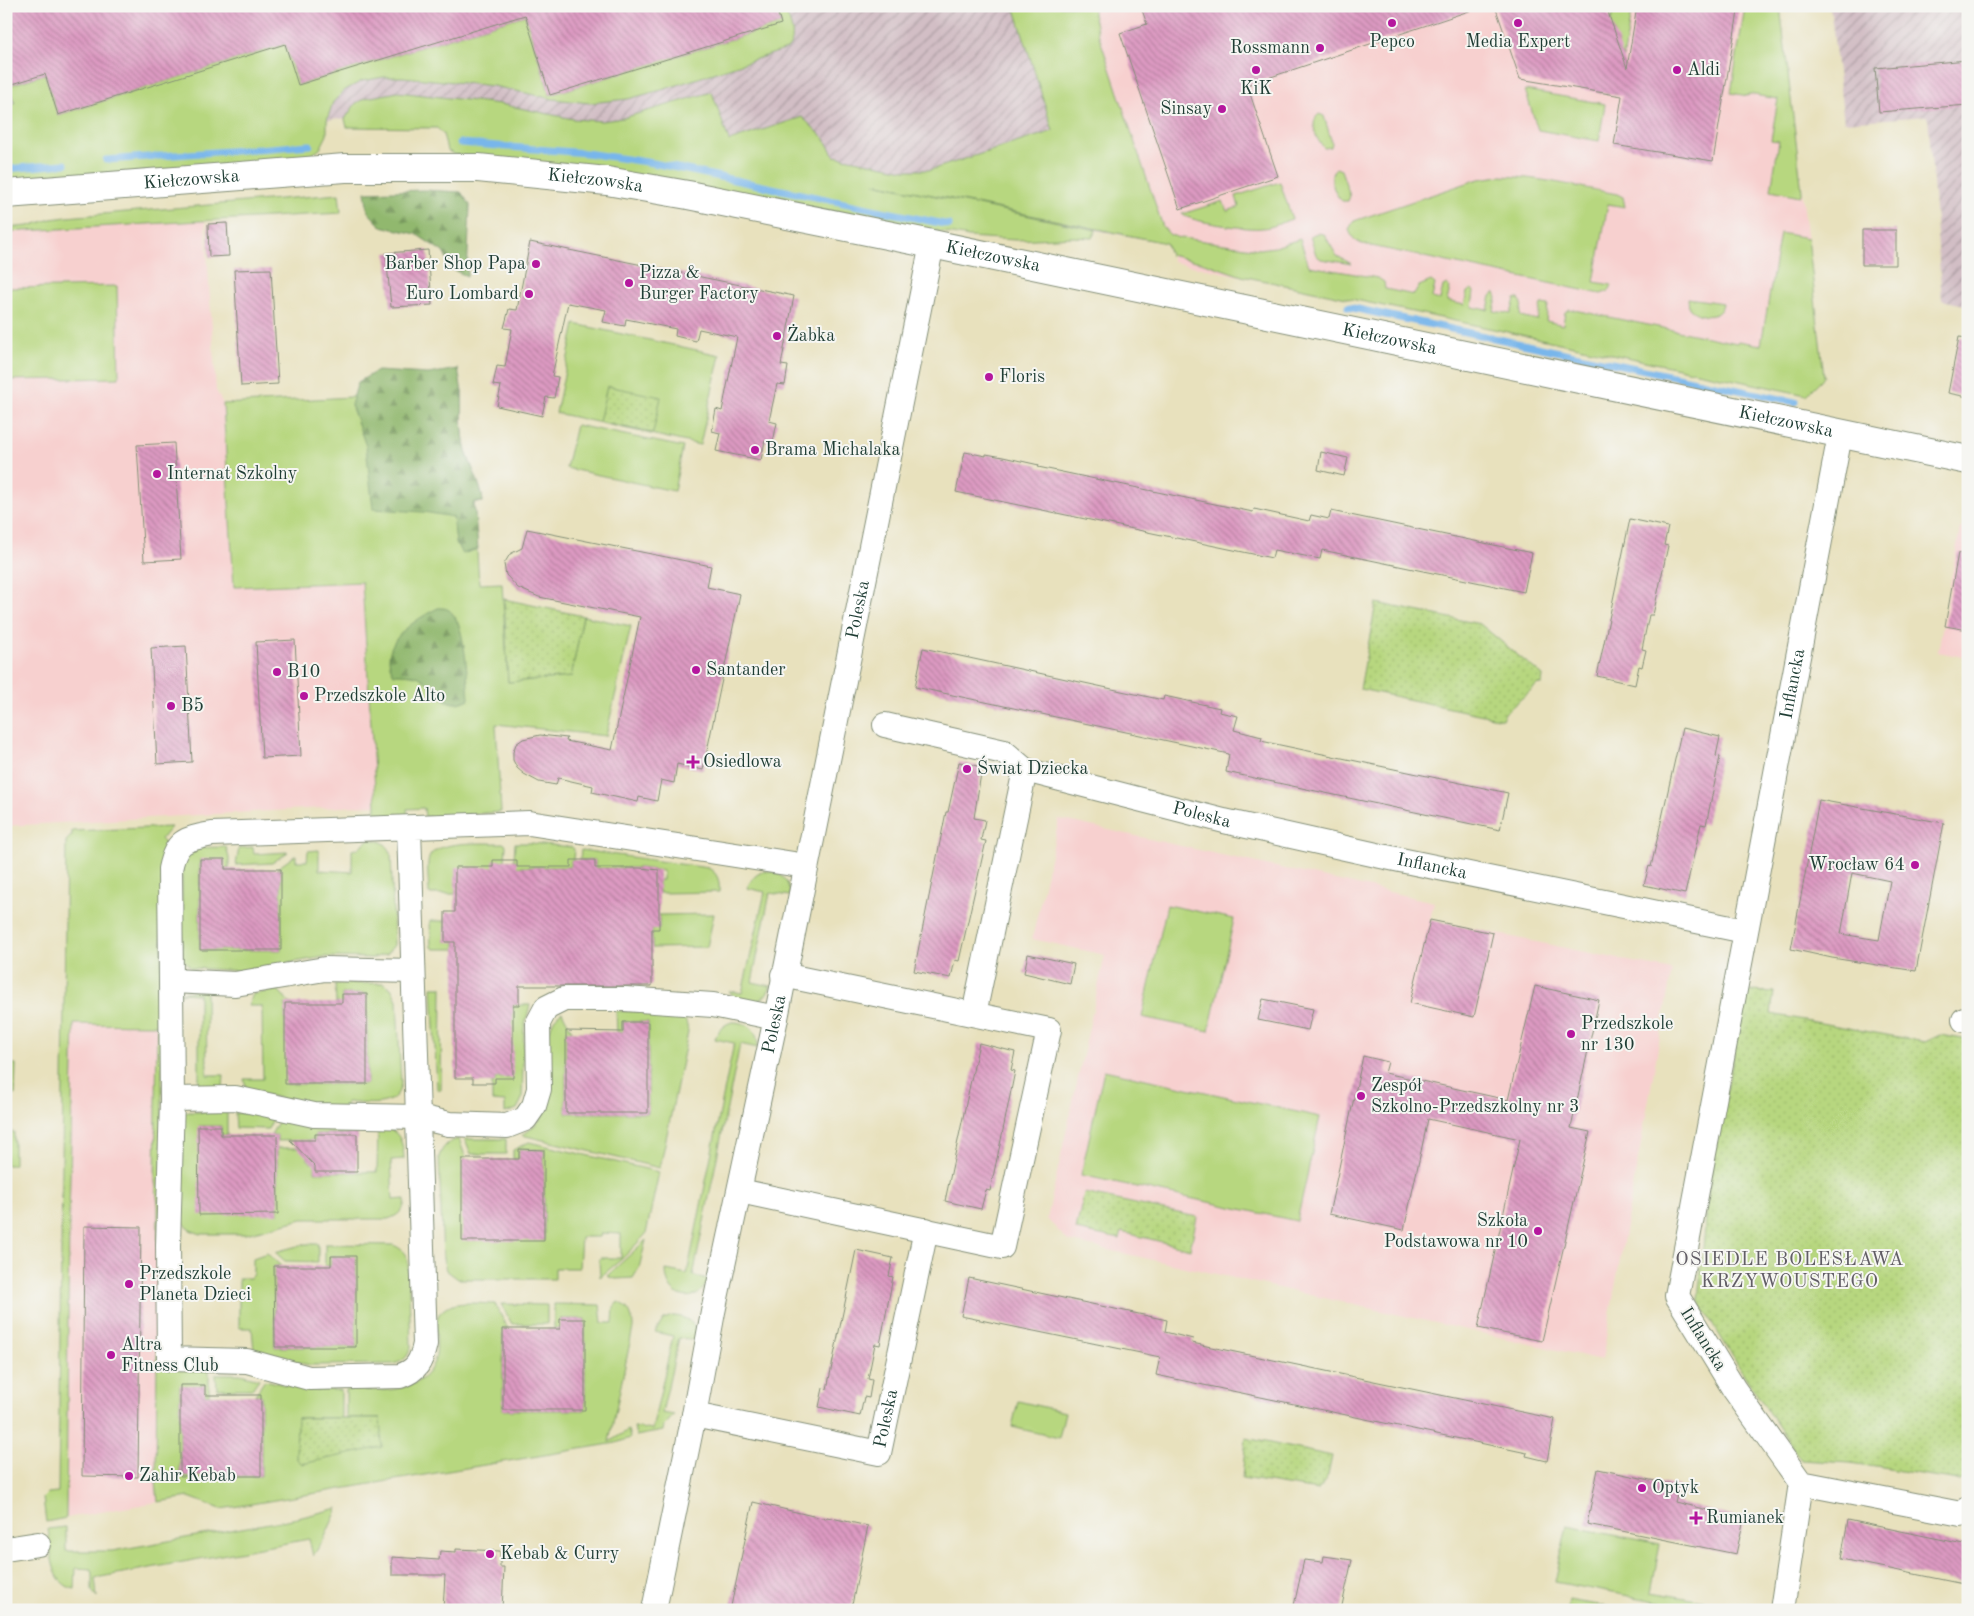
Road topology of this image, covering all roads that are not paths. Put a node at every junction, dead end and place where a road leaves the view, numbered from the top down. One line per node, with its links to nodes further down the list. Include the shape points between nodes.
1 (6, 194): 2 (street, Kiełczowska, via 336,168 478,168 625,184)
2 (932, 244): 3 (street, Kiełczowska); 9 (street, Poleska)
3 (1840, 434): 4 (street, Kiełczowska); 10 (street, Inflancka)
4 (1968, 460)
5 (885, 725): 6 (street, Poleska, via 1004,752)
6 (1025, 770): 8 (street, Poleska, via 1224,821); 14 (street)
7 (409, 828): 9 (street, via 529,823); 11 (street); 13 (street, via 212,834 181,843 170,869)
8 (1381, 856): 10 (street, Inflancka)
9 (806, 866): 12 (street, Poleska)
10 (1745, 931): 21 (street, Inflancka, via 1676,1296 1734,1389)
11 (413, 971): 13 (street, via 325,969 235,984); 17 (street)
12 (783, 975): 14 (street, Poleska); 15 (street, Poleska)
13 (172, 981): 16 (street)
14 (974, 1014): 19 (street, Poleska, via 1049,1030 1002,1246)
15 (776, 1018): 17 (street, via 713,1005 564,999 546,1008 538,1023 539,1089 534,1106 525,1119 507,1126 449,1124); 18 (street, Poleska)
16 (172, 1099): 17 (street, via 235,1098 314,1115); 17 (street, via 169,1359 247,1361 309,1378 400,1376 411,1372 421,1360 425,1344)
17 (419, 1117)
18 (740, 1191): 19 (street, Poleska); 20 (street, Poleska)
19 (926, 1230): 20 (street, Poleska, via 879,1453)
20 (694, 1415): 25 (street, Poleska)
21 (1801, 1483): 22 (street, via 1961,1514); 26 (street)
22 (1968, 1509)
23 (38, 1544): 24 (street)
24 (6, 1550)
25 (654, 1610)
26 (1782, 1610)

